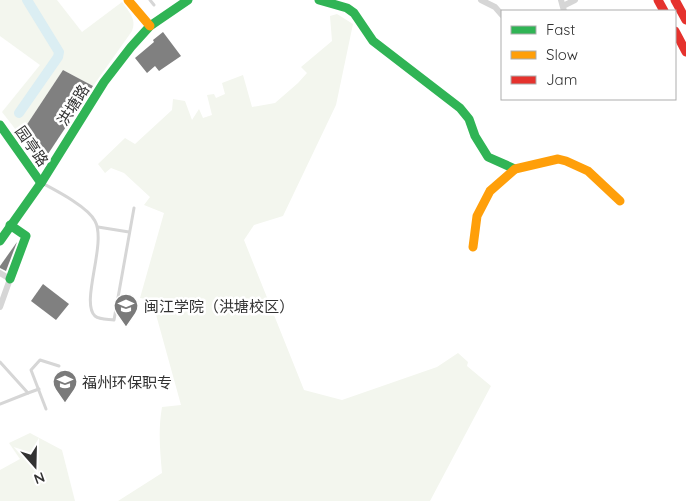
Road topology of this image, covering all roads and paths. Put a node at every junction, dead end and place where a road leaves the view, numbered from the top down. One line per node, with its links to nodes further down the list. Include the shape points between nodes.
1 (150, 0): 8 (lane)
2 (188, 0): 12 (main road, 洪塘路)
3 (319, 0): 16 (main road, via 352,11 373,41 460,108 488,157)
4 (482, 0): 10 (street)
5 (575, 0): 9 (street)
6 (675, 0): 11 (main road)
7 (132, 1): 12 (main road)
8 (154, 6)
9 (563, 6)
10 (501, 14)
11 (686, 20)
12 (150, 26): 17 (main road, 洪塘路, via 104,82)
13 (676, 33): 14 (main road)
14 (686, 52)
15 (0, 125): 17 (main road, 园亭路)
16 (514, 169): 18 (main road, via 558,159 566,161 588,171); 24 (main road, via 490,191 477,216)
17 (41, 183): 20 (main road, 洪塘路); 21 (lane, via 90,214)
18 (620, 201)
19 (134, 208): 22 (lane)
20 (10, 225): 23 (main road, 洪塘路); 26 (main road, via 26,236)
21 (98, 227): 22 (lane); 22 (lane, via 90,299 98,318 114,320)
22 (129, 232)
23 (0, 241)
24 (473, 247)
25 (0, 273): 26 (street)
26 (10, 280): 27 (street)
27 (0, 307)
28 (0, 362): 31 (lane)
29 (59, 366): 30 (lane, via 40,360 31,370)
30 (39, 389): 31 (lane); 33 (lane)
31 (28, 393): 32 (lane)
32 (0, 404)
33 (46, 409)

